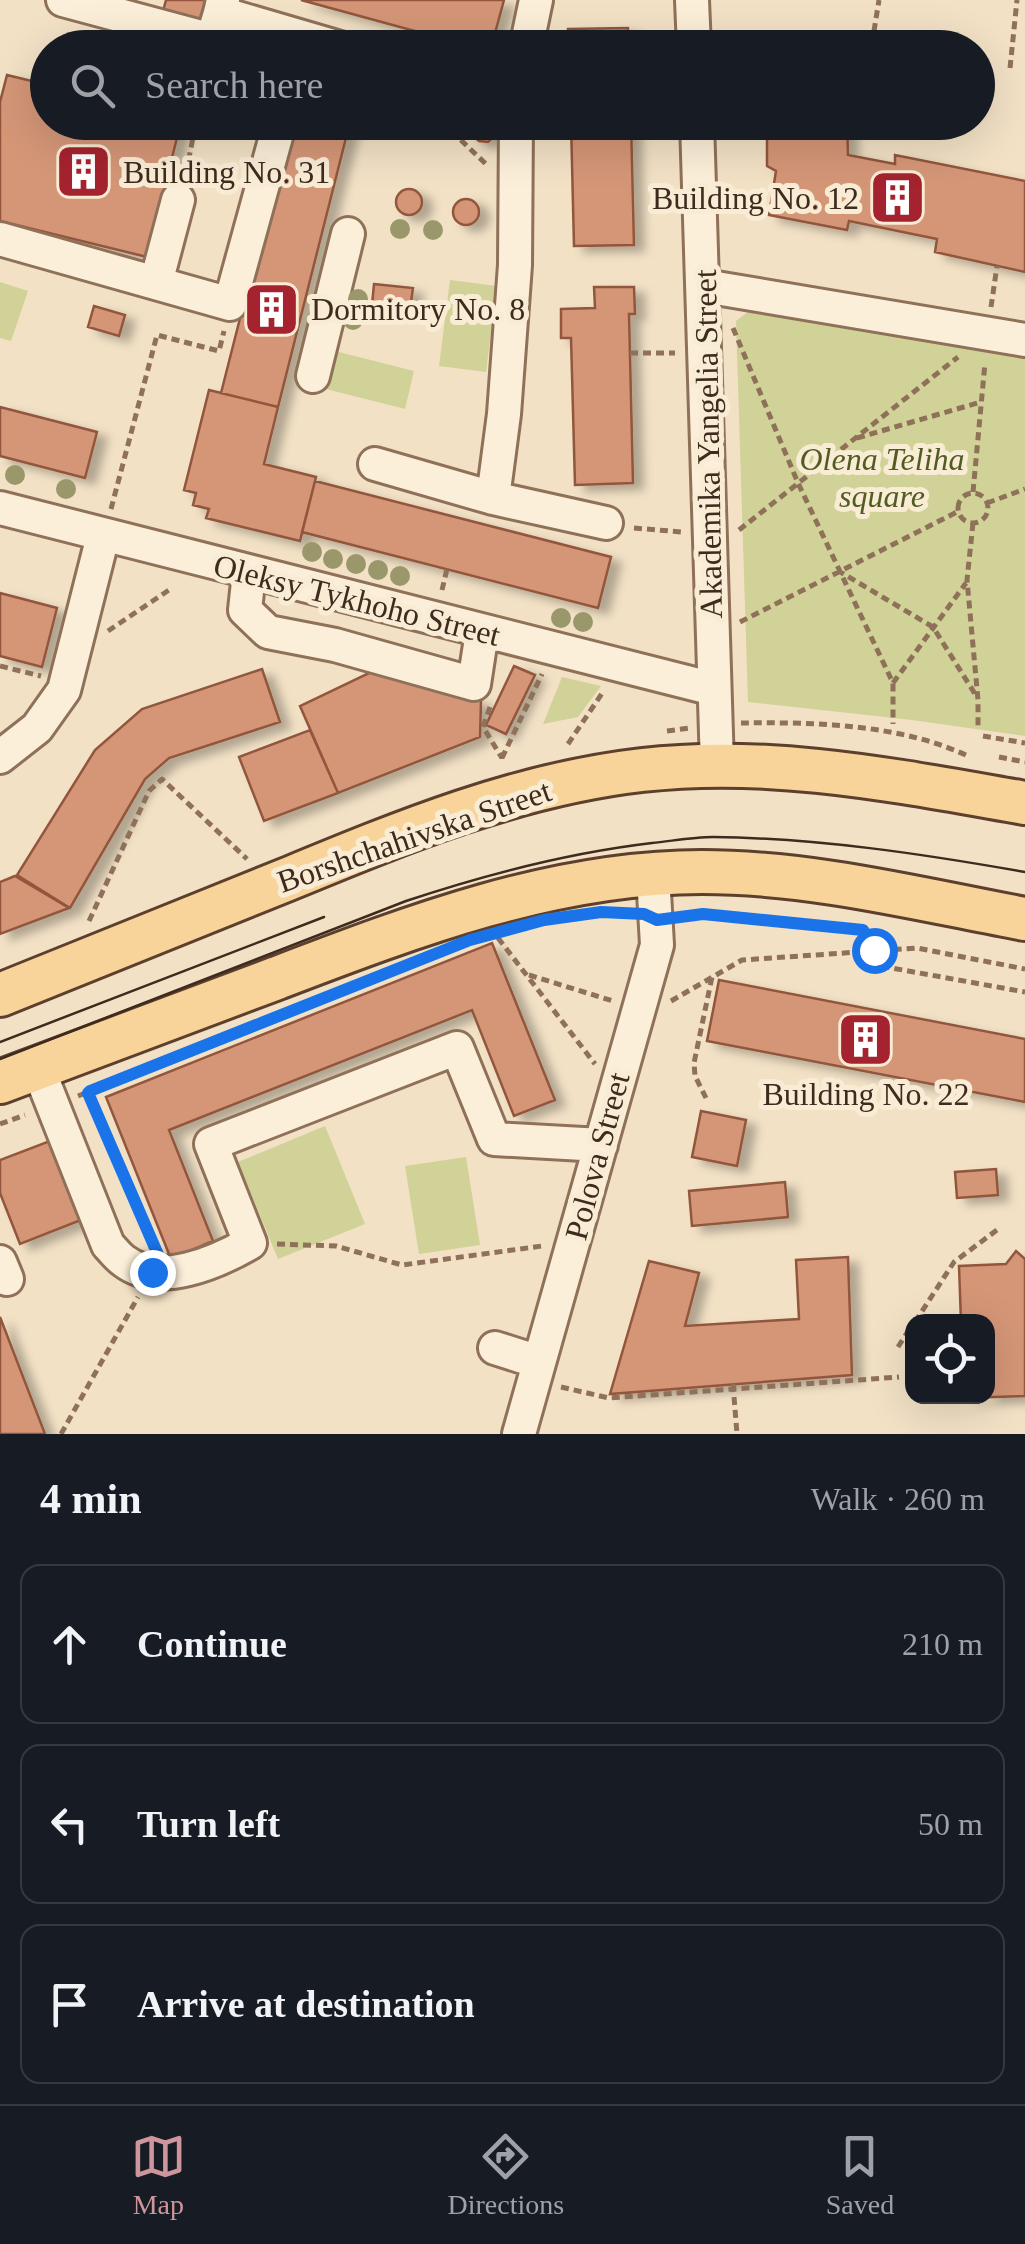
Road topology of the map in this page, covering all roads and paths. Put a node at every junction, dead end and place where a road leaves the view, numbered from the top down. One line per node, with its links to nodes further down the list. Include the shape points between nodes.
1 (63, 0): 7 (street)
2 (536, 0): 10 (street)
3 (692, 0): 11 (street)
4 (879, 0): 12 (path)
5 (1018, 0): 13 (path)
6 (222, 6): 8 (street); 9 (street)
7 (175, 30)
8 (215, 30)
9 (289, 30)
10 (530, 30)
11 (693, 30)
12 (874, 30)
13 (1010, 68)
14 (192, 140): 19 (path)
15 (275, 140): 27 (street)
16 (461, 140): 20 (path)
17 (515, 140): 20 (street)
18 (687, 140): 25 (street, Akademika Yangelia Street)
19 (182, 186): 24 (street)
20 (514, 192): 40 (street, via 512,302)
21 (348, 234): 33 (street)
22 (0, 239): 24 (street)
23 (997, 266): 26 (path)
24 (156, 283): 27 (street)
25 (704, 286): 29 (street); 60 (street, Akademika Yangelia Street)
26 (994, 292)
27 (230, 304): 47 (path, via 219,351 156,335)
28 (732, 325): 37 (path)
29 (988, 334): 30 (street); 34 (path); 35 (path)
30 (1025, 340)
31 (630, 353): 32 (path)
32 (684, 353)
33 (313, 376)
34 (982, 402): 35 (path); 39 (path)
35 (854, 439): 37 (path)
36 (375, 464): 40 (street)
37 (798, 483): 48 (path); 50 (path)
38 (1025, 489): 41 (path)
39 (973, 492): 41 (path); 43 (path, via 961,498)
40 (493, 498): 44 (street)
41 (987, 503): 45 (path, via 984,518)
42 (0, 508): 47 (street, Oleksy Tykhoho Street)
43 (958, 512): 45 (path); 50 (path)
44 (606, 523): 46 (path)
45 (972, 523): 52 (path)
46 (688, 532)
47 (104, 536): 51 (street, Oleksy Tykhoho Street); 67 (street, via 64,690 36,728)
48 (730, 536)
49 (447, 569): 53 (path)
50 (837, 570): 54 (path); 55 (path); 59 (path)
51 (249, 572): 56 (street, Oleksy Tykhoho Street); 56 (street, via 245,610 268,632 474,684)
52 (968, 580): 55 (path); 61 (path)
53 (440, 598)
54 (733, 626)
55 (933, 627): 59 (path); 61 (path)
56 (482, 632): 60 (street, Oleksy Tykhoho Street)
57 (546, 665): 69 (path)
58 (611, 681): 66 (path)
59 (894, 682): 62 (path)
60 (714, 690): 71 (street, Akademika Yangelia Street)
61 (978, 700): 63 (path)
62 (893, 724)
63 (978, 728)
64 (983, 736): 65 (path)
65 (1025, 743)
66 (568, 744)
67 (0, 757)
68 (999, 757): 70 (path)
69 (502, 758)
70 (1025, 762)
71 (717, 766): 72 (main road, Borshchahivska Street, via 858,774); 84 (main road, Borshchahivska Street, via 626,772 483,804)
72 (1025, 803)
73 (248, 859): 77 (path, via 162,779 149,791)
74 (653, 875): 75 (main road, via 770,875); 76 (street, Polova Street); 89 (main road, via 564,887 383,938)
75 (1025, 919)
76 (657, 920): 79 (path, via 703,914 863,930); 93 (street, Polova Street, via 657,944)
77 (89, 922)
78 (486, 935): 81 (path, via 499,933)
79 (874, 950): 80 (path, via 916,948); 82 (path, via 742,960); 83 (path, via 886,967)
80 (1025, 968)
81 (526, 974): 85 (path); 88 (path)
82 (712, 977): 86 (path); 91 (path, via 694,1063)
83 (1025, 992)
84 (0, 995)
85 (613, 1001)
86 (670, 1001)
87 (213, 1041): 90 (path)
88 (595, 1064)
89 (30, 1085): 90 (path); 92 (path); 97 (street, via 108,1245 126,1264)
90 (88, 1093): 97 (path)
91 (706, 1098)
92 (0, 1124)
93 (601, 1145): 95 (street, via 494,1139 457,1048 211,1144); 102 (street, Polova Street)
94 (997, 1230): 98 (path, via 954,1262)
95 (250, 1243): 96 (path, via 336,1246 402,1265); 97 (street, via 221,1260)
96 (545, 1246)
97 (158, 1272): 105 (path)
98 (920, 1314)
99 (905, 1336): 100 (path)
100 (898, 1347)
101 (495, 1348): 102 (street)
102 (550, 1375): 104 (path, via 609,1398); 106 (street, Polova Street)
103 (899, 1377): 104 (path)
104 (734, 1387): 107 (path)
105 (61, 1434)
106 (519, 1434)
107 (737, 1434)

